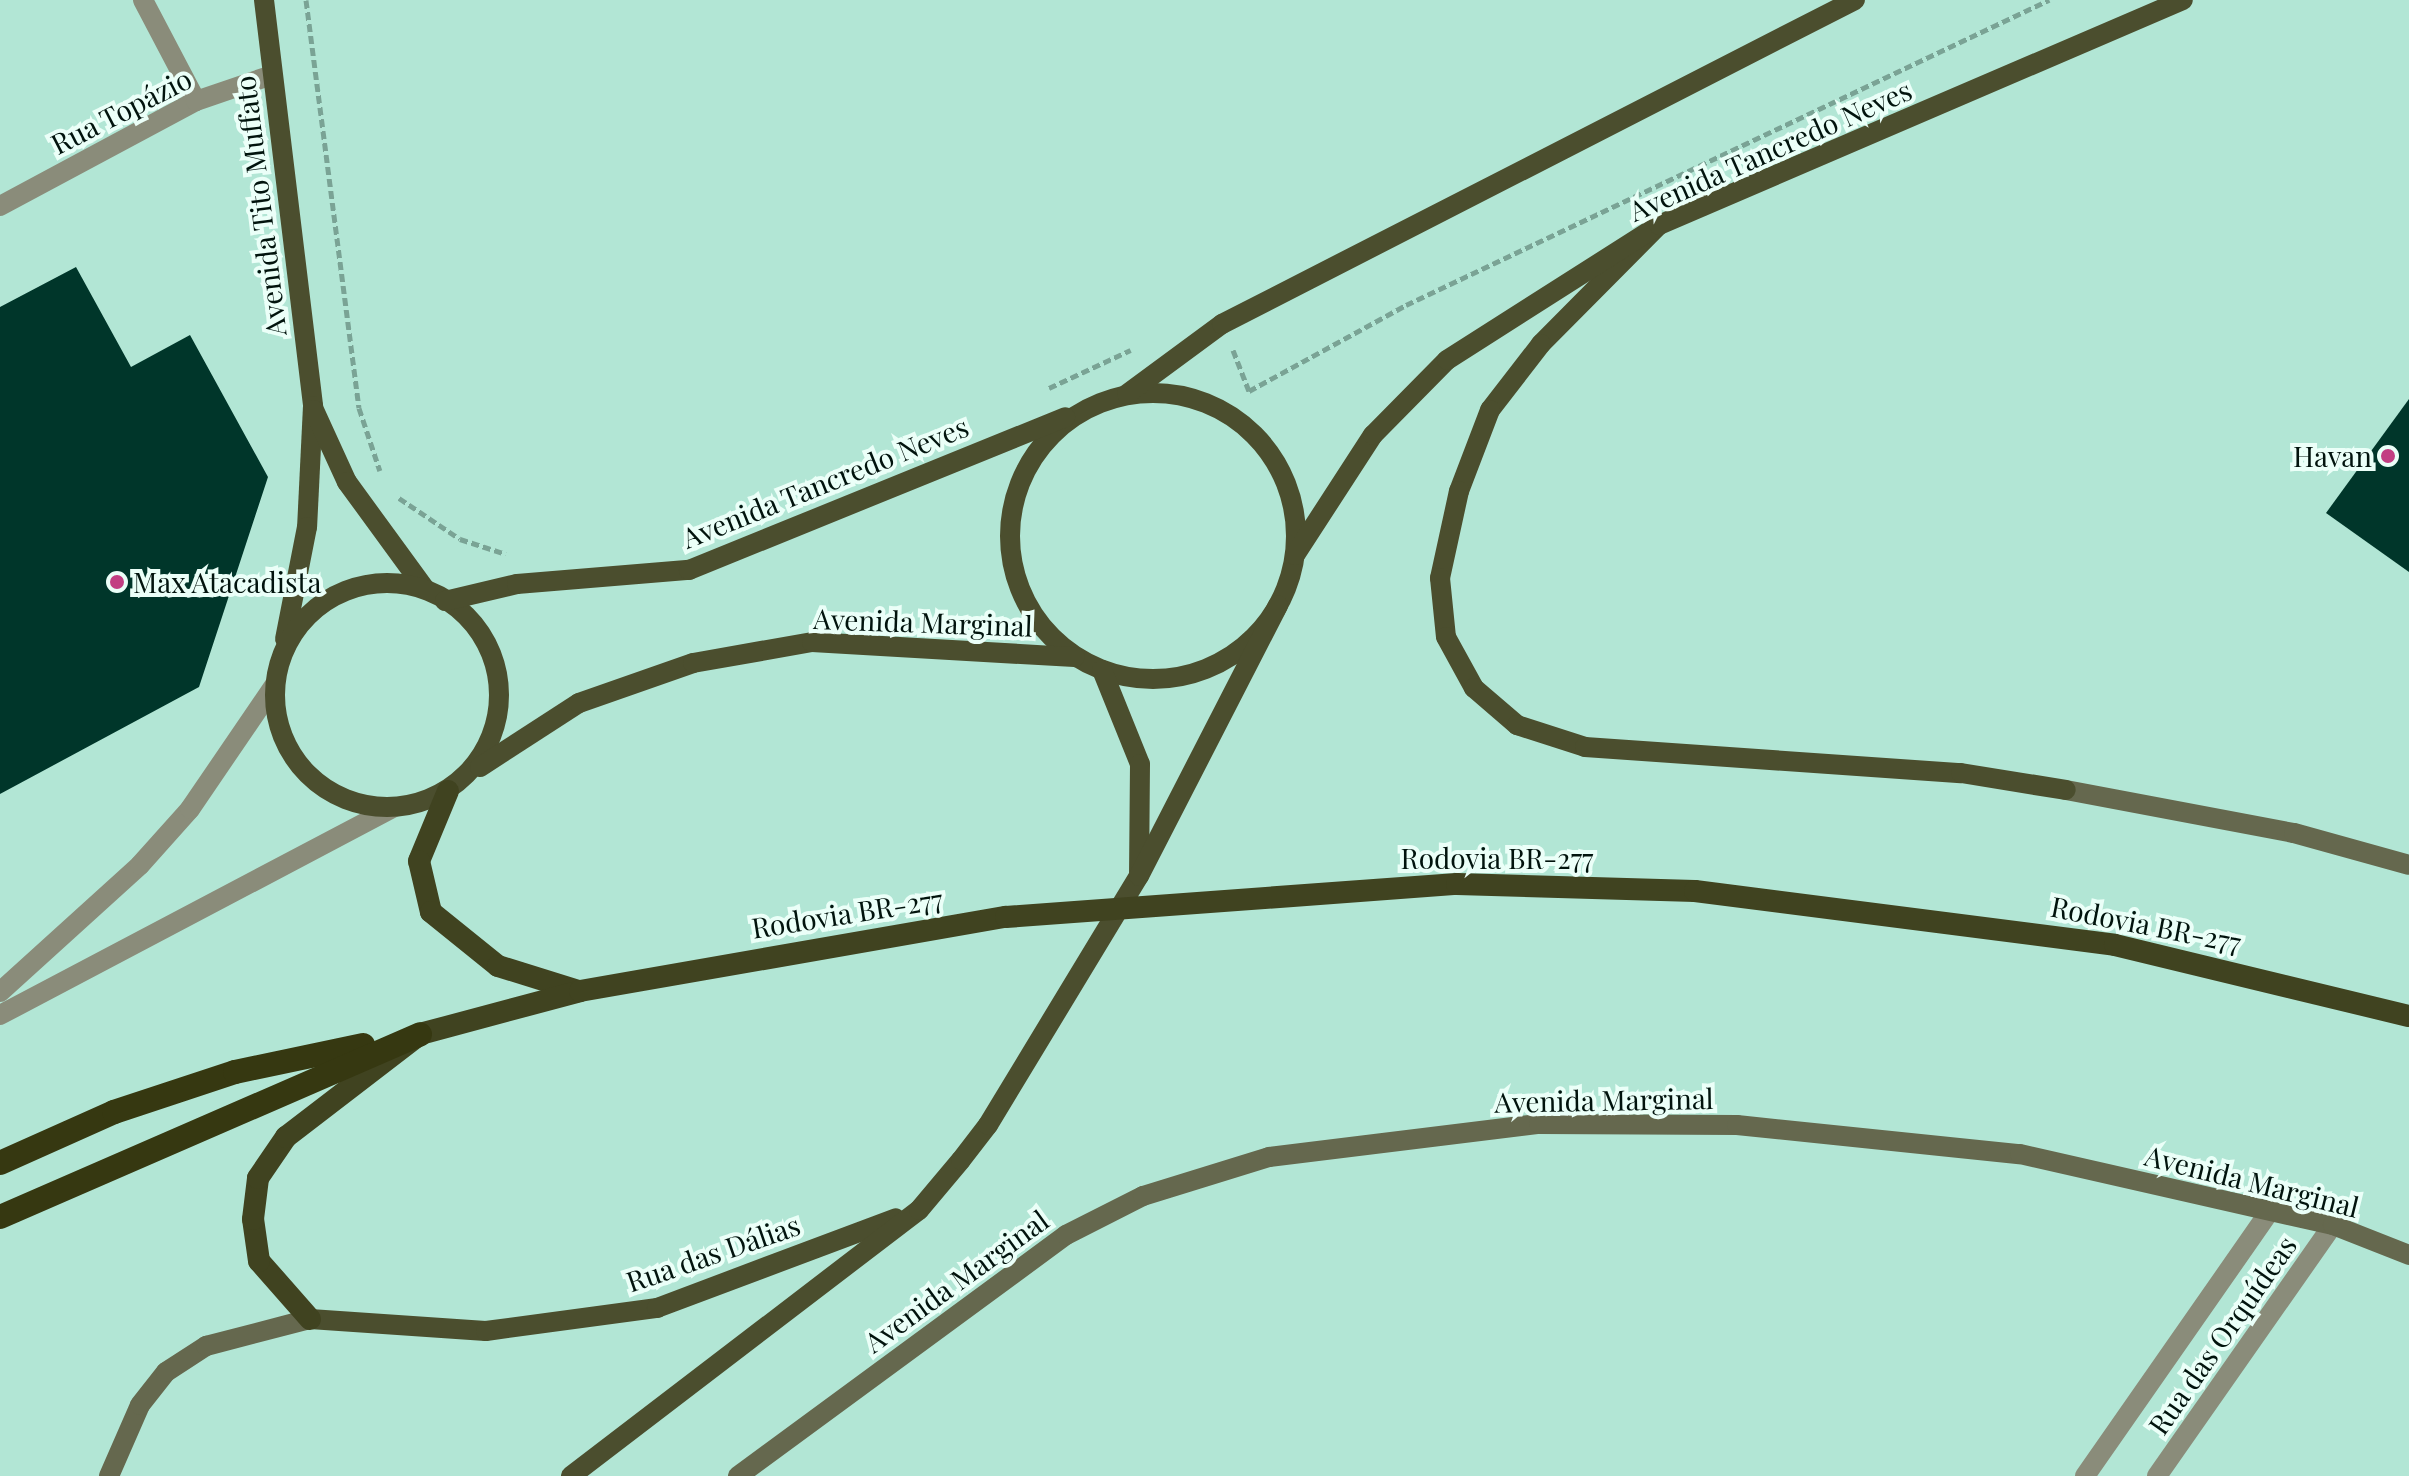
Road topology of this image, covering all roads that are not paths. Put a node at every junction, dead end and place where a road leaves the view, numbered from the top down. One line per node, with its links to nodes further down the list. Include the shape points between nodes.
1 (143, 0): 6 (street)
2 (264, 0): 5 (main road, Avenida Tito Muffato)
3 (1855, 0): 9 (main road, via 1222,324)
4 (2183, 0): 8 (main road, Avenida Tancredo Neves)
5 (272, 75): 6 (street, Rua Topázio); 10 (main road, Avenida Tito Muffato)
6 (196, 101): 7 (street, Rua Topázio)
7 (0, 206)
8 (1659, 225): 12 (main road, Avenida Tancredo Neves, via 1447,360 1373,435); 21 (main road, via 1541,344 1490,410 1459,491 1440,578 1446,637 1474,688 1517,725 1585,747 1961,773 2278,829)
9 (1127, 394): 11 (main road); 12 (main road, via 1172,393 1215,407 1252,433 1279,468 1294,510)
10 (313, 406): 13 (main road, Avenida Tito Muffato, via 347,482); 18 (main road, Avenida Tito Muffato, via 301,580)
11 (1080, 412): 14 (main road, Avenida Tancredo Neves, via 689,570 517,584); 16 (main road, via 1042,443 1017,485 1008,533 1016,581 1039,624)
12 (1295, 555): 15 (main road)
13 (425, 589): 14 (main road); 18 (main road, via 387,583 350,589 317,607 291,635)
14 (445, 601): 19 (main road, via 464,613 487,642 499,678 498,715 486,750)
15 (1278, 606): 17 (main road, via 1232,655 1183,677 1142,679); 22 (main road)
16 (1075, 657): 17 (main road); 19 (main road, Avenida Marginal, via 812,642 693,663 579,703 532,728)
17 (1102, 670): 22 (main road, via 1140,764)
18 (275, 678): 20 (main road, via 276,717 307,774 362,805); 24 (street, via 190,809 140,865)
19 (456, 785): 20 (main road); 23 (highway, via 419,861 431,912 498,966)
20 (394, 807): 25 (street)
21 (2409, 865)
22 (1139, 876): 29 (main road, via 988,1125)
23 (580, 991): 26 (highway, Rodovia BR-277, via 1006,917 1457,884 1695,891 2115,945); 27 (highway, Rodovia BR-277)
24 (0, 992)
25 (0, 1015)
26 (2409, 1016)
27 (420, 1034): 28 (highway, via 235,1072 114,1112); 31 (highway); 34 (highway, via 286,1137 258,1178 253,1219 259,1261)
28 (0, 1163)
29 (919, 1210): 34 (main road, Rua das Dálias, via 657,1308 486,1331); 36 (main road)
30 (2270, 1211): 32 (main road, Avenida Marginal); 37 (main road, Avenida Marginal, via 2020,1154 1737,1125 1539,1124 1269,1157 1143,1196 1066,1235); 38 (street)
31 (0, 1217)
32 (2333, 1225): 33 (main road, Avenida Marginal); 39 (street, Rua das Orquídeas)
33 (2409, 1255)
34 (310, 1319): 35 (main road, Rua das Dálias, via 206,1346 166,1372 140,1405)
35 (109, 1476)
36 (571, 1476)
37 (738, 1476)
38 (2085, 1476)
39 (2157, 1476)

